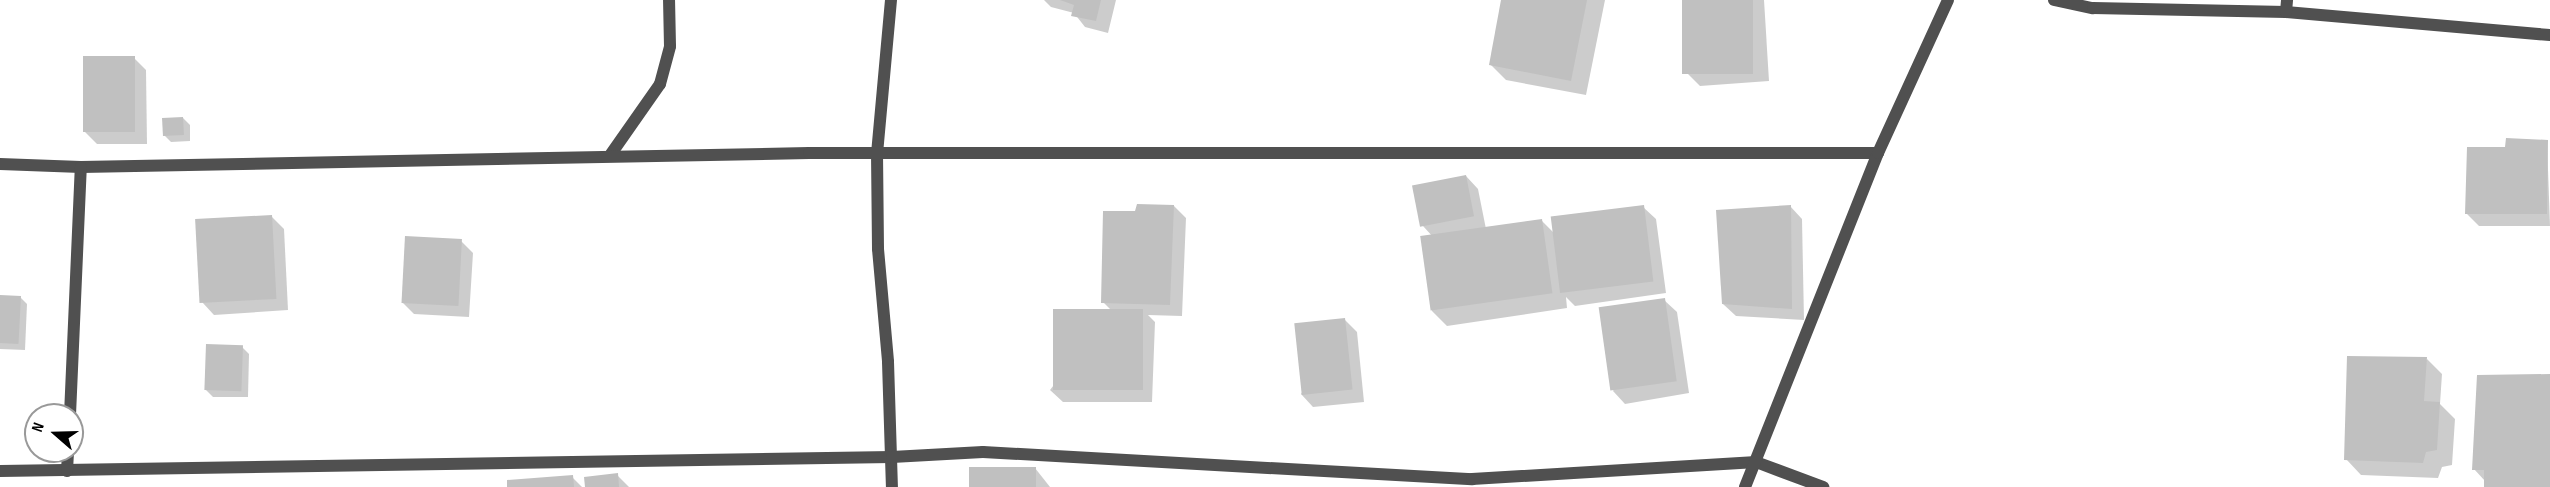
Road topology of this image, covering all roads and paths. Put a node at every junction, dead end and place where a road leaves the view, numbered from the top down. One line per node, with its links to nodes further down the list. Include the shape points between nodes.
1 (669, 0): 9 (street, via 670,46 660,84)
2 (891, 0): 7 (street)
3 (1948, 0): 8 (street)
4 (2054, 0): 5 (street, via 2104,9)
5 (2286, 6): 6 (street)
6 (2550, 35)
7 (877, 153): 8 (street); 9 (street); 13 (street, via 878,249)
8 (1878, 153): 14 (street)
9 (611, 154): 11 (street)
10 (0, 164): 11 (street)
11 (81, 167): 12 (street)
12 (71, 403)
13 (892, 457): 14 (street, via 983,452 1472,479); 17 (street); 18 (street)
14 (1756, 462): 19 (street); 20 (street)
15 (67, 463): 17 (street)
16 (0, 471): 17 (street)
17 (67, 471)
18 (892, 487)
19 (1745, 487)
20 (1823, 487)

